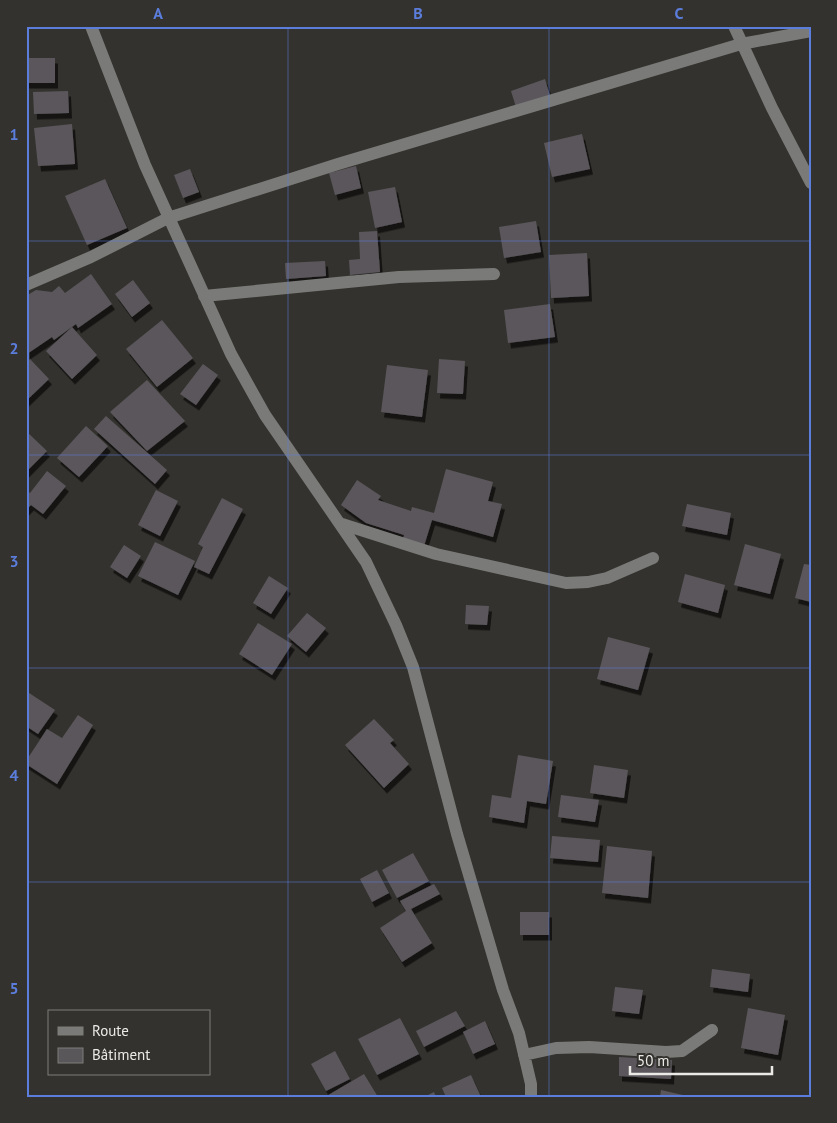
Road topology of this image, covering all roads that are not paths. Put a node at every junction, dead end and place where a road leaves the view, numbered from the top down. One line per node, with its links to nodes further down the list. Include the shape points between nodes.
1 (91, 26): 6 (street)
2 (734, 26): 4 (street)
3 (811, 32): 4 (street)
4 (741, 44): 5 (street); 6 (street)
5 (811, 183)
6 (168, 218): 8 (street); 9 (street)
7 (494, 274): 9 (street, via 399,277)
8 (27, 286)
9 (204, 296): 10 (street, via 230,354 265,414)
10 (342, 524): 11 (street, via 436,554 566,583 608,578); 13 (street, via 378,586 413,667 457,834)
11 (653, 558)
12 (712, 1030): 13 (street, via 682,1051 589,1047 556,1048)
13 (524, 1055): 14 (street)
14 (531, 1097)

